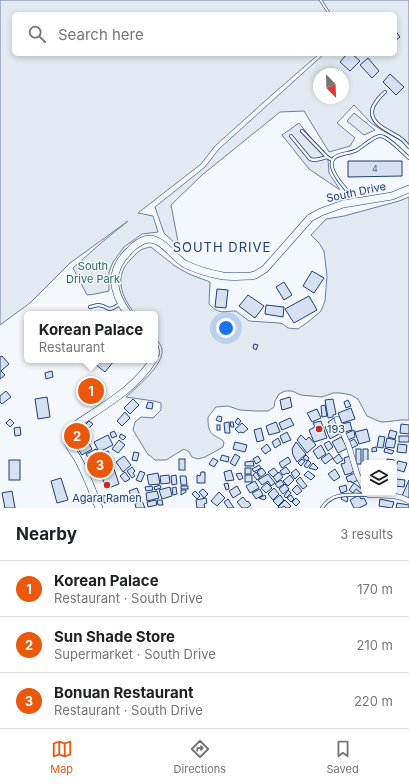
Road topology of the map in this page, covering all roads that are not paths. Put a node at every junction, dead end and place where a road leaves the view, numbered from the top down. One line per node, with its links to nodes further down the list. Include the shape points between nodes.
1 (385, 92): 4 (lane, via 379,96 373,107 374,120 382,128 402,138)
2 (302, 131): 5 (lane)
3 (291, 136): 5 (lane, via 310,159)
4 (409, 147)
5 (327, 157): 7 (lane)
6 (409, 158): 7 (lane, via 398,147 380,136)
7 (332, 160): 9 (lane, via 332,168 337,178)
8 (409, 189): 9 (main road, South Drive, via 392,196)
9 (358, 201): 10 (main road, South Drive, via 333,207 310,218 270,264 251,276 223,276 199,269 183,263 156,240 146,240 127,253 115,274 116,292)
10 (120, 303): 11 (lane, via 109,309 98,305); 12 (main road, South Drive)
11 (90, 307)
12 (126, 311)
13 (151, 363): 19 (main road, via 119,397 77,424 68,433 67,439)
14 (337, 419): 15 (street)
15 (361, 482)
16 (361, 494): 20 (lane, via 335,496)
17 (394, 496): 18 (street)
18 (409, 501)
19 (99, 508)
20 (322, 508)

